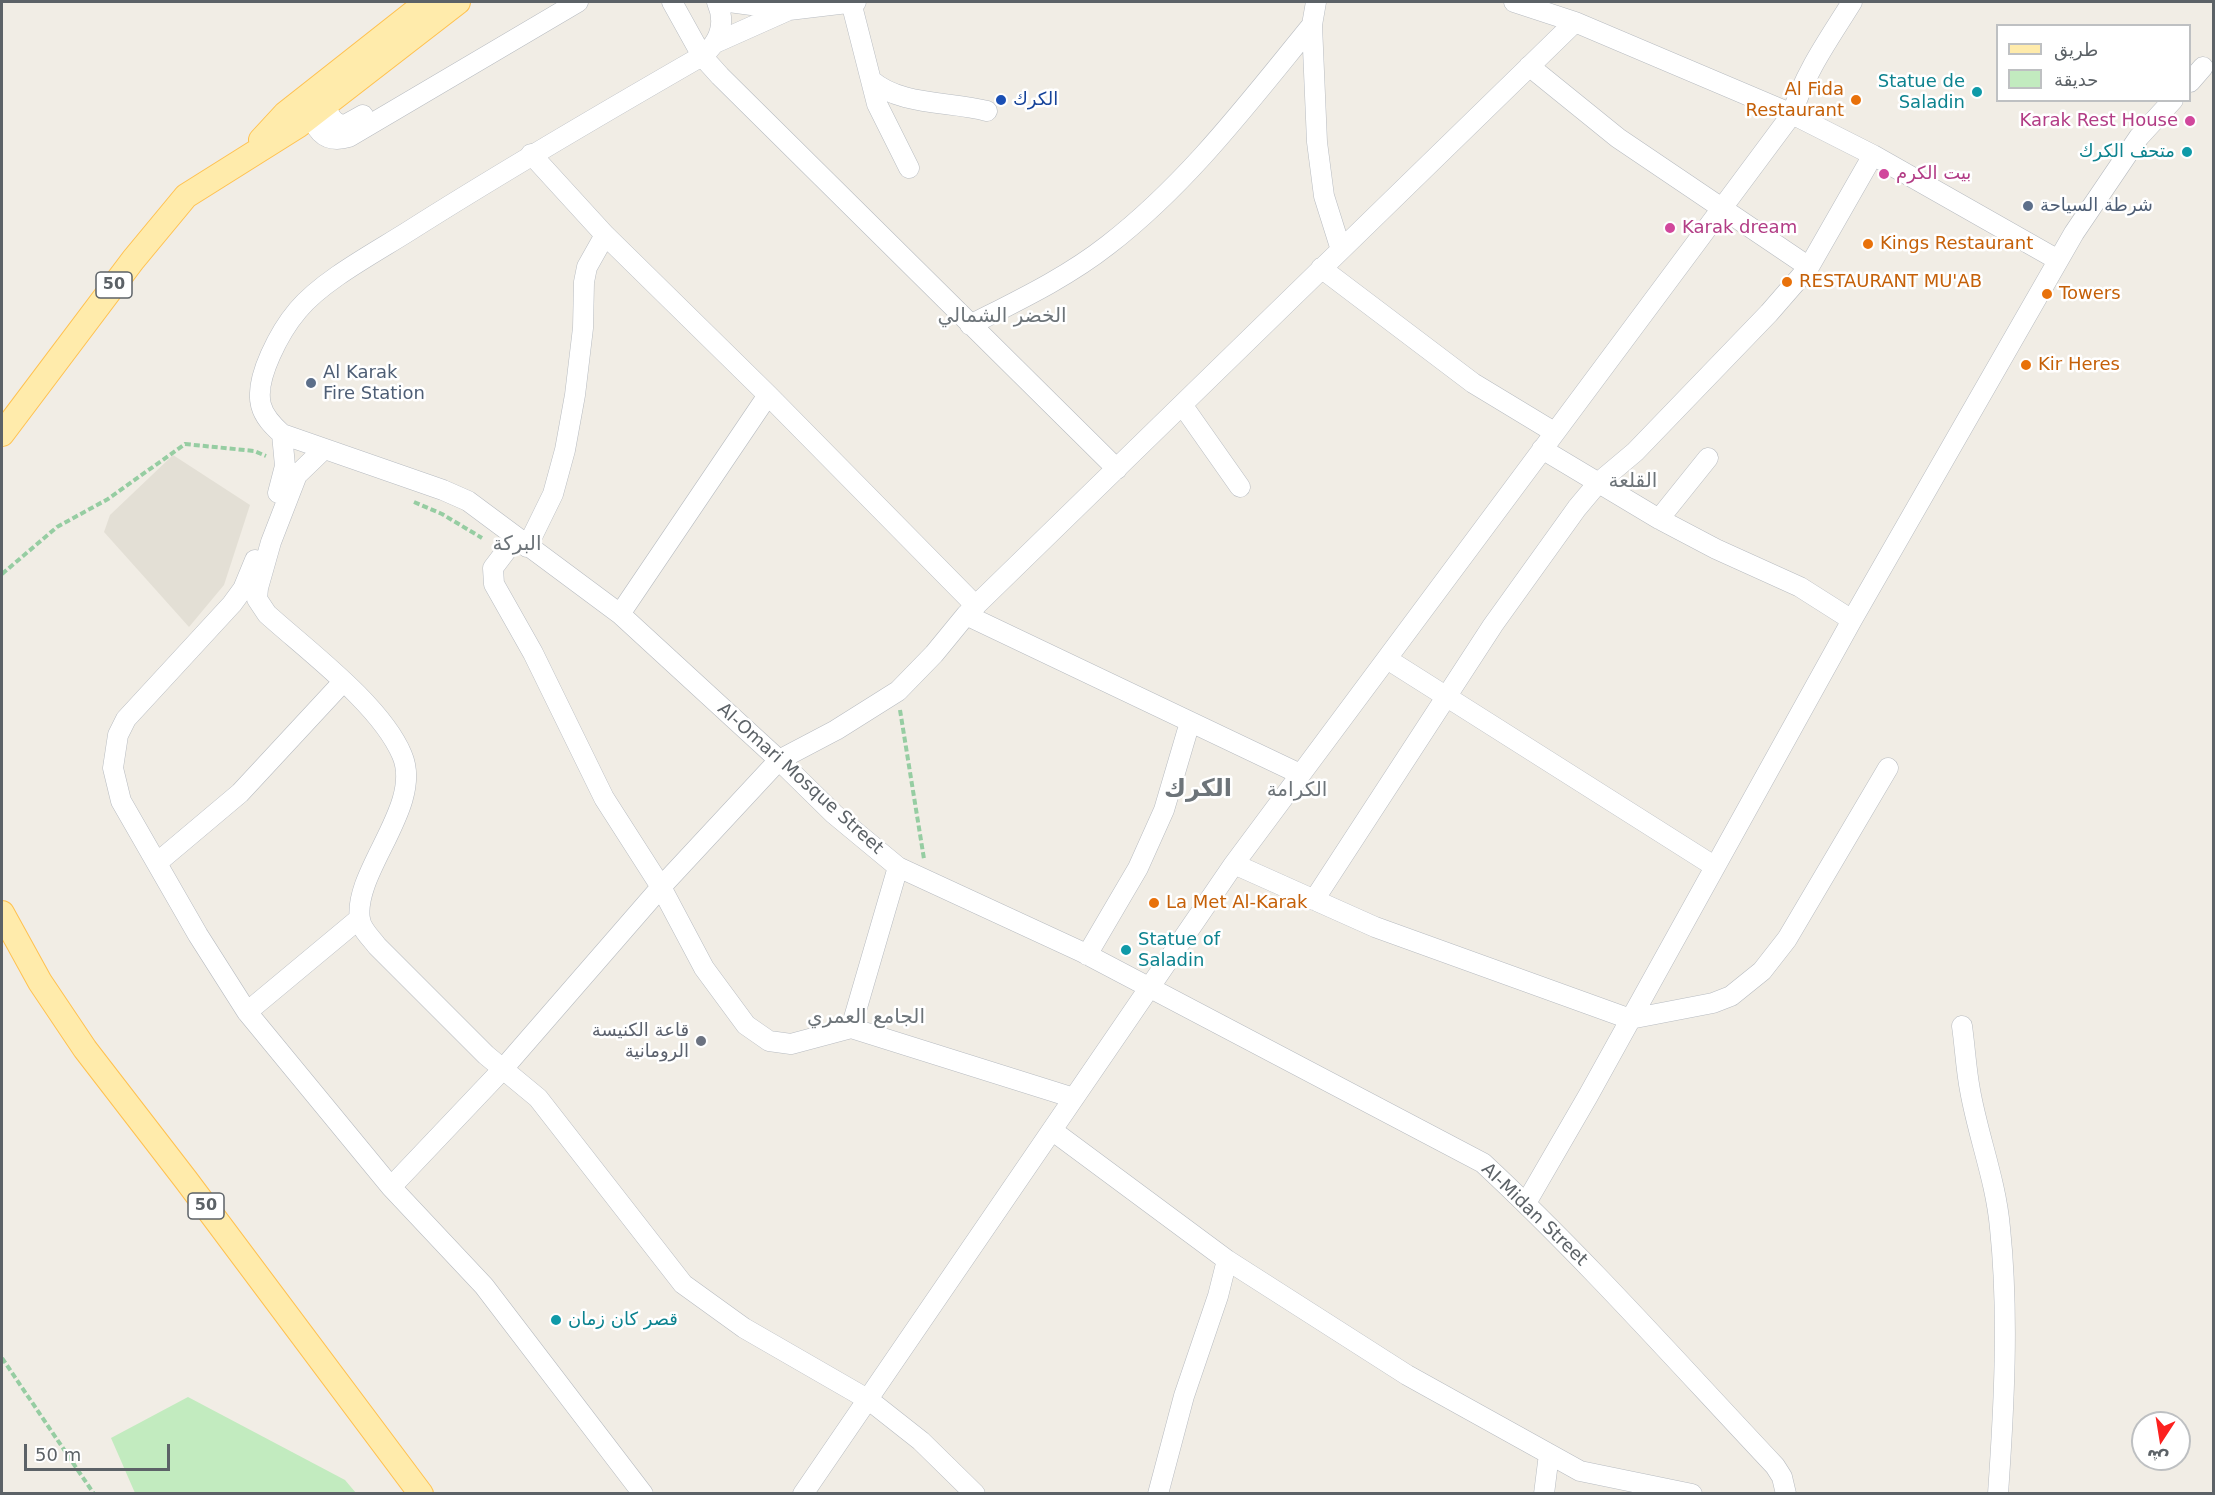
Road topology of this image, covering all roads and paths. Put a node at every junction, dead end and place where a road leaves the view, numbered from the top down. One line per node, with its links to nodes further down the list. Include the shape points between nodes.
1 (427, 2): 20 (main road, 50)
2 (458, 2): 20 (main road, 50)
3 (550, 2): 20 (street, via 350,123 335,123)
4 (578, 2): 20 (street, via 349,137 325,137 314,126)
5 (672, 2): 15 (street)
6 (717, 2): 15 (street, via 722,24)
7 (729, 2): 12 (street)
8 (853, 2): 12 (street); 18 (street)
9 (1316, 2): 14 (street)
10 (1515, 2): 13 (street)
11 (1852, 2): 23 (street, via 1814,60)
12 (789, 10): 15 (street)
13 (1567, 13): 16 (street); 23 (street)
14 (1312, 25): 29 (street, via 1321,180); 33 (street, via 1182,181 1092,256)
15 (709, 49): 24 (street); 33 (street)
16 (1529, 66): 27 (street, via 1618,138); 29 (street)
17 (2203, 67): 19 (street)
18 (871, 80): 22 (street, via 899,96); 26 (street, via 883,118)
19 (2191, 81)
20 (316, 101): 37 (main road, 50, via 285,114 246,157 186,196)
21 (2171, 102): 30 (street, via 2139,137)
22 (987, 111)
23 (1792, 114): 25 (street); 27 (street)
24 (531, 154): 28 (street); 38 (street, via 365,259 298,309 274,347 261,389 260,404)
25 (1873, 155): 30 (street); 31 (street)
26 (909, 168)
27 (1722, 209): 31 (street); 36 (street)
28 (605, 236): 34 (street); 48 (street, via 587,267 578,373 553,494)
29 (1341, 250): 32 (street)
30 (2058, 261): 53 (street)
31 (1809, 267): 44 (street, via 1650,435)
32 (1321, 268): 35 (street); 36 (street, via 1473,382)
33 (970, 325): 43 (street)
34 (768, 395): 51 (street); 52 (street)
35 (1183, 406): 43 (street); 45 (street)
36 (1554, 432): 40 (street)
37 (2, 434)
38 (282, 434): 39 (street, AI-Omari Mosque Street); 42 (street)
39 (324, 448): 48 (street, AI-Omari Mosque Street, via 460,497 486,514); 50 (street, via 301,470 287,496 261,576)
40 (1542, 449): 44 (street); 54 (street)
41 (1708, 458): 47 (street)
42 (285, 466): 49 (path, via 254,451 185,444 108,499 57,527); 50 (street, via 256,558)
43 (1117, 469): 51 (street)
44 (1598, 483): 47 (street); 57 (street, via 1551,543)
45 (1240, 487)
46 (409, 500): 48 (path)
47 (1659, 519): 53 (street, via 1800,587)
48 (516, 546): 52 (street, AI-Omari Mosque Street); 67 (street, via 493,567 494,584 533,652 604,798)
49 (2, 574)
50 (250, 594): 55 (street); 62 (street, via 232,604 126,720 118,735 115,784)
51 (971, 610): 56 (street); 58 (street)
52 (620, 614): 59 (street, AI-Omari Mosque Street)
53 (1852, 620): 64 (street)
54 (1387, 658): 57 (street); 61 (street)
55 (342, 683): 62 (street, via 240,793); 70 (street, via 372,710 403,756 406,770 400,807 368,883)
56 (897, 691): 59 (street, via 836,730); 66 (path)
57 (1447, 695): 64 (street); 68 (street)
58 (1190, 722): 61 (street); 71 (street, via 1164,810 1138,868)
59 (779, 759): 65 (street, AI-Omari Mosque Street, via 834,814); 67 (street)
60 (1888, 768): 74 (street, via 1787,939 1762,971 1731,996 1713,1003)
61 (1300, 774): 63 (street)
62 (158, 862): 73 (street)
63 (1234, 864): 68 (street); 72 (street)
64 (1714, 866): 74 (street)
65 (898, 867): 66 (street, AI-Omari Mosque Street); 76 (street)
66 (927, 882): 71 (street, AI-Omari Mosque Street)
67 (661, 887): 76 (street, via 704,968 758,1036 791,1044); 77 (street)
68 (1314, 900): 74 (street, via 1375,927)
69 (2, 913): 88 (main road, 50, via 40,982 85,1050)
70 (360, 918): 73 (street); 77 (street, via 377,946)
71 (1087, 955): 72 (street, AI-Omari Mosque Street)
72 (1148, 989): 78 (street); 81 (street, AI-Midan Street, via 1443,1140 1483,1163)
73 (247, 1012): 80 (street)
74 (1630, 1019): 81 (street)
75 (1962, 1026): 97 (street, via 1970,1091 2000,1226 2004,1295)
76 (851, 1028): 78 (street)
77 (502, 1070): 80 (street); 84 (street, via 538,1098 683,1284 744,1328)
78 (1074, 1098): 79 (street)
79 (1053, 1131): 82 (street); 84 (street)
80 (391, 1187): 89 (street, via 484,1286)
81 (1526, 1203): 96 (street, AI-Midan Street, via 1775,1466)
82 (1227, 1260): 85 (street, via 1407,1375); 92 (street)
83 (2, 1358): 87 (path)
84 (869, 1400): 90 (street); 91 (street, via 921,1441)
85 (1549, 1454): 86 (street, via 1580,1471); 93 (street)
86 (1648, 1490): 94 (street); 95 (street)
87 (94, 1494)
88 (421, 1494)
89 (643, 1494)
90 (803, 1494)
91 (975, 1494)
92 (1158, 1494)
93 (1544, 1494)
94 (1615, 1494)
95 (1692, 1494)
96 (1786, 1494)
97 (1998, 1494)

